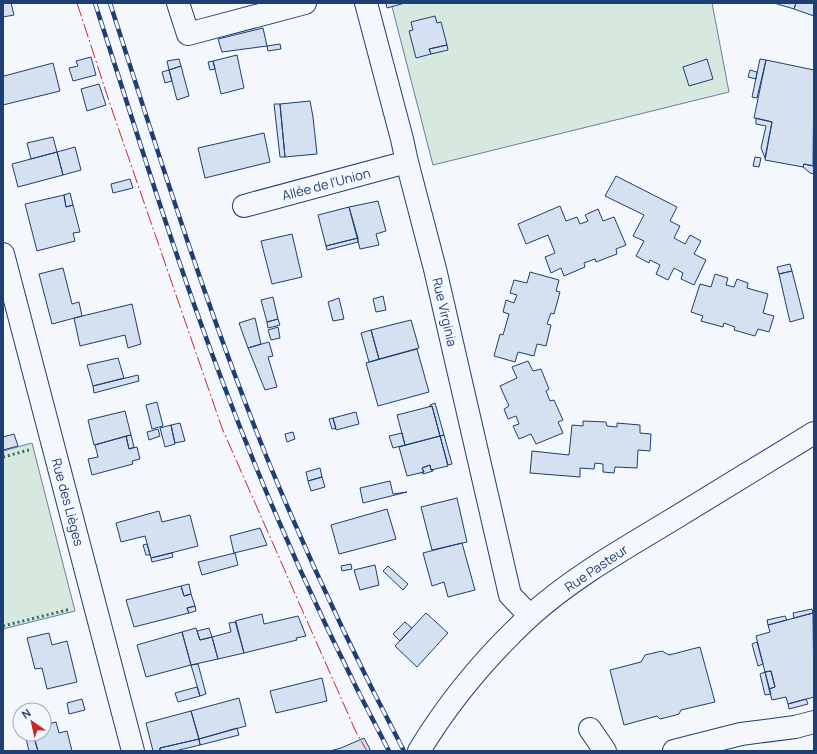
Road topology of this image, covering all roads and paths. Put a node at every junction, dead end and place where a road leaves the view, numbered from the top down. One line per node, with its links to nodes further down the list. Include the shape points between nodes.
1 (178, 3): 2 (street, via 188,34)
2 (305, 3)
3 (366, 3): 4 (street, Rue Virginia)
4 (407, 162): 5 (street, Allée de l'Union); 8 (street, Rue Virginia, via 435,269 510,595)
5 (244, 206)
6 (3, 254): 11 (street, Rue des Lièges)
7 (814, 433): 8 (street, Rue Pasteur, via 616,553 570,584)
8 (530, 616): 12 (street, Rue Pasteur, via 460,690)
9 (814, 722): 14 (street, via 741,734)
10 (590, 729): 13 (street)
11 (133, 751)
12 (419, 751)
13 (606, 751)
14 (674, 751)

